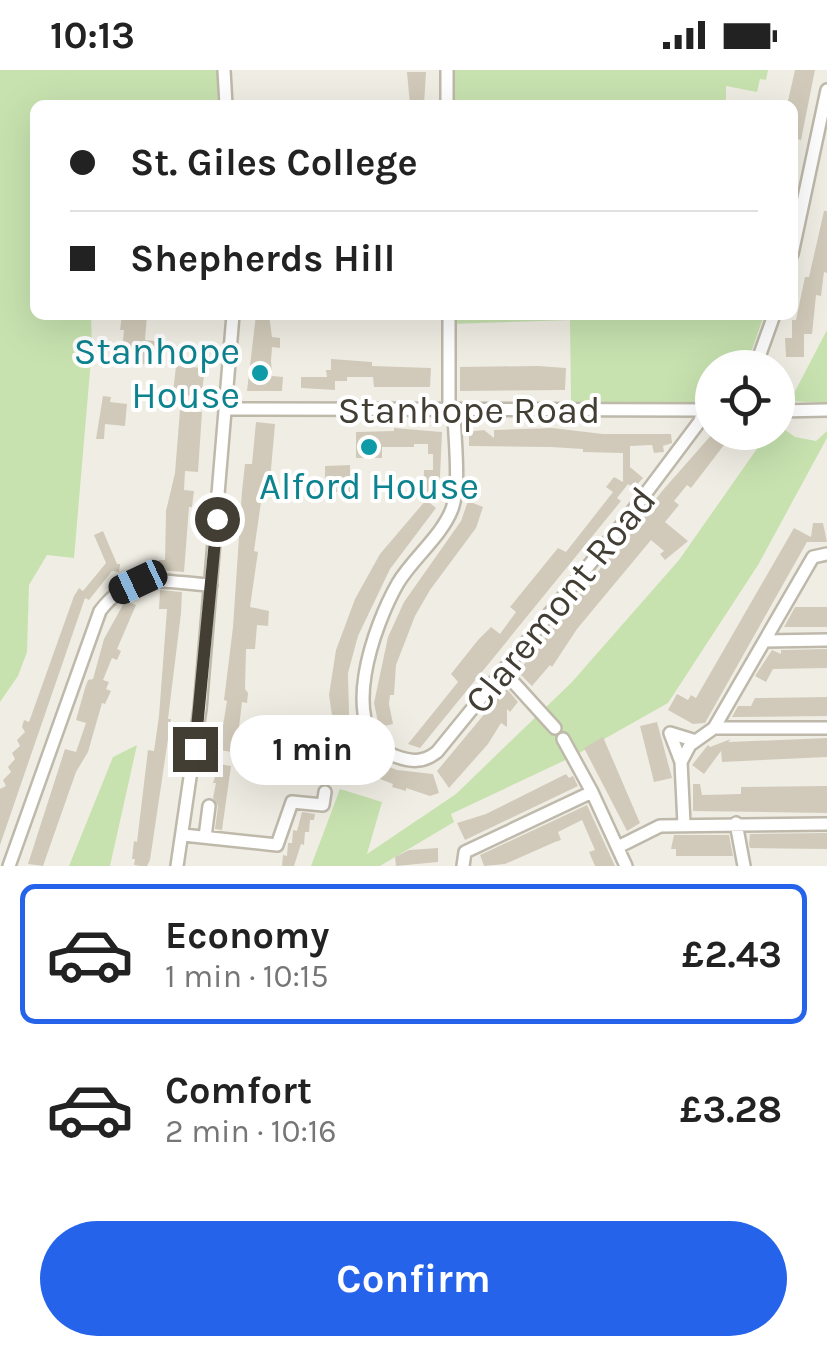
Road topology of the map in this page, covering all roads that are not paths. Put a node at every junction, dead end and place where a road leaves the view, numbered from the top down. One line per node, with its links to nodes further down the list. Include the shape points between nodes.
1 (224, 70): 4 (street)
2 (447, 70): 5 (street)
3 (827, 90): 6 (street)
4 (226, 100)
5 (447, 100)
6 (798, 226)
7 (233, 320): 11 (street)
8 (449, 320): 12 (street)
9 (772, 320): 10 (street)
10 (761, 350)
11 (225, 410): 12 (street, Stanhope Road); 18 (street)
12 (452, 410): 13 (street, Stanhope Road); 21 (street, Claremont Road, via 452,508 388,601 365,674 370,735 397,756 421,761 437,752)
13 (695, 410)
14 (827, 410): 15 (street)
15 (795, 411)
16 (695, 428): 21 (street, Claremont Road)
17 (827, 554): 20 (street, via 812,556)
18 (211, 586): 34 (street); 37 (street, via 150,579 120,591 100,611)
19 (827, 640): 20 (street)
20 (764, 641): 23 (street)
21 (504, 672): 22 (street)
22 (555, 728)
23 (714, 728): 24 (street); 26 (street)
24 (827, 728)
25 (563, 739): 29 (street)
26 (696, 741): 27 (street); 27 (street, via 670,733)
27 (681, 762): 32 (street)
28 (326, 792): 35 (street, via 323,805 292,802 277,846)
29 (592, 792): 36 (street); 39 (street, via 466,852)
30 (210, 806): 35 (street)
31 (736, 823): 32 (street); 33 (street); 41 (street)
32 (684, 824): 36 (street, via 660,826)
33 (827, 824)
34 (183, 835): 35 (street); 38 (street)
35 (205, 838)
36 (618, 846): 40 (street)
37 (8, 866)
38 (178, 866)
39 (464, 866)
40 (626, 866)
41 (744, 866)

